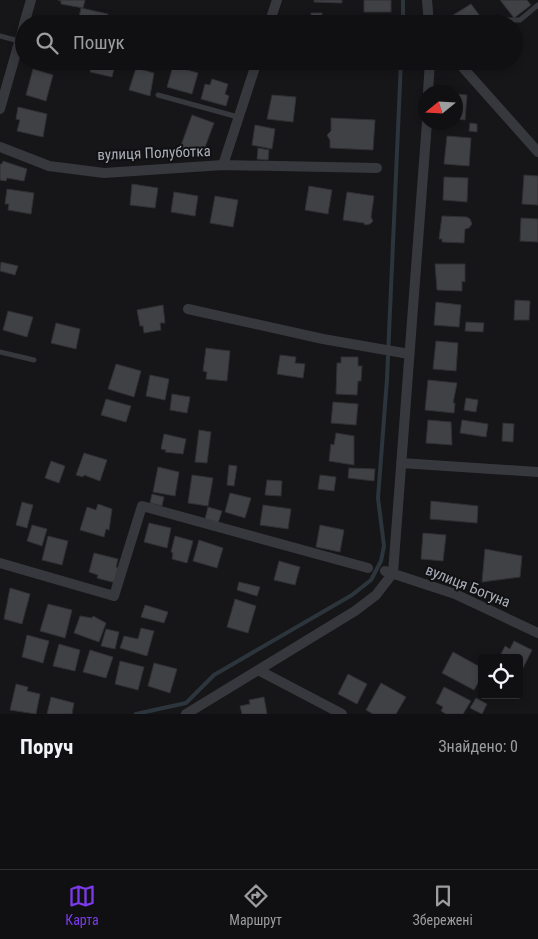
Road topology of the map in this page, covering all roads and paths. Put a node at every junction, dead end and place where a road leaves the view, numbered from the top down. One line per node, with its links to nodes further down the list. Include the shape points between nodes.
1 (31, 0): 5 (street)
2 (277, 0): 6 (street)
3 (427, 0): 7 (street)
4 (538, 5): 8 (lane)
5 (27, 15)
6 (273, 15)
7 (428, 15)
8 (523, 18)
9 (0, 36): 10 (lane)
10 (15, 40)
11 (15, 55): 17 (street)
12 (254, 70): 18 (street, вулиця Полуботка)
13 (429, 70): 15 (street)
14 (465, 70): 21 (street)
15 (428, 85)
16 (158, 95): 18 (lane)
17 (0, 109)
18 (239, 117): 22 (street, вулиця Полуботка)
19 (425, 130): 26 (street)
20 (0, 147): 22 (street, вулиця Полуботка, via 49,166 104,173)
21 (538, 152)
22 (223, 166): 23 (street, вулиця Полуботка)
23 (376, 168)
24 (188, 309): 26 (street)
25 (0, 352): 27 (lane)
26 (409, 354): 28 (street)
27 (34, 360)
28 (401, 463): 29 (street); 32 (street)
29 (538, 472)
30 (0, 563): 31 (street, via 114,596 142,506)
31 (368, 568)
32 (389, 572): 33 (street, вулиця Богуна, via 455,594); 34 (street, via 376,595)
33 (538, 632)
34 (260, 671): 35 (street); 36 (street)
35 (186, 714)
36 (342, 714)

